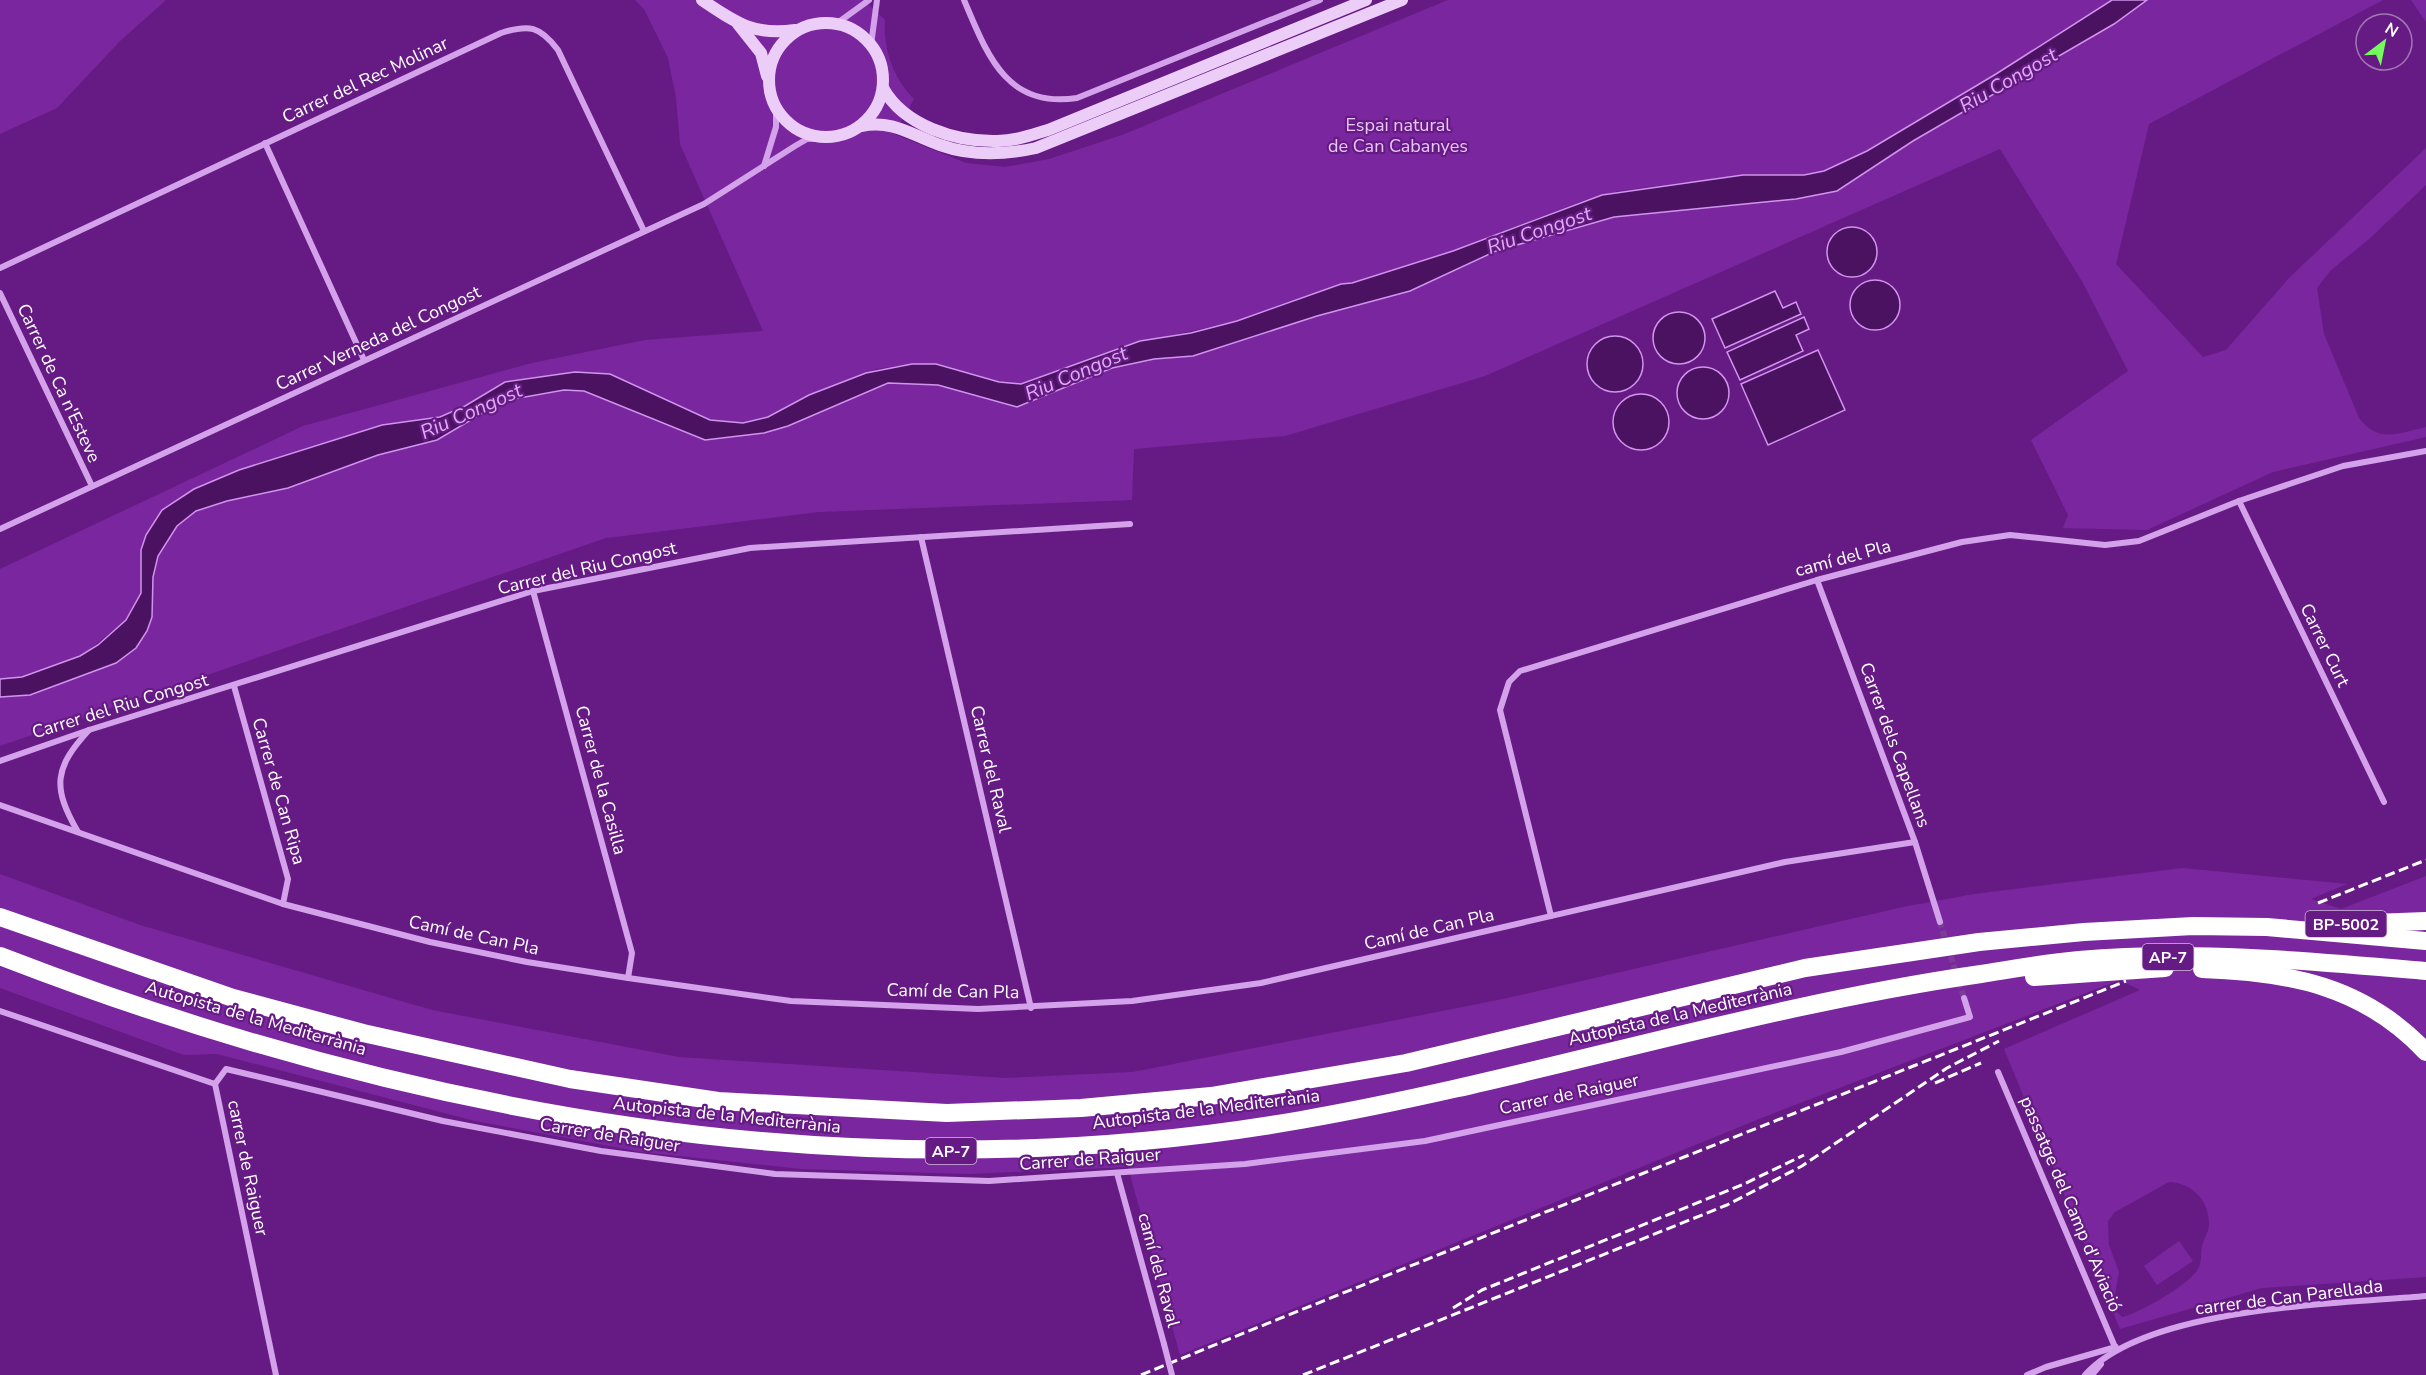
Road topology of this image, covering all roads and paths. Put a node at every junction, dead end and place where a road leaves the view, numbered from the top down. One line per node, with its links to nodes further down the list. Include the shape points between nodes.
1 (702, 0): 8 (street)
2 (869, 0): 9 (street)
3 (877, 0): 11 (street)
4 (964, 0): 5 (street, via 982,44 1002,75 1042,98 1065,100)
5 (1320, 0)
6 (1366, 0): 13 (street, via 1048,130 1018,138 968,139 931,128 900,111)
7 (1402, 0): 15 (street, via 1028,149 998,153 965,151 886,123)
8 (736, 23): 10 (street, via 760,32); 12 (street, via 761,53)
9 (836, 24): 10 (street); 11 (street, via 861,35)
10 (799, 29): 12 (street, via 777,50)
11 (871, 45): 13 (street, via 883,73)
12 (769, 80): 14 (street)
13 (883, 88): 15 (street, via 875,109)
14 (776, 107): 16 (street, via 796,129); 18 (street, via 776,127)
15 (861, 126): 16 (street, via 850,133)
16 (826, 138): 18 (street, Carrer Verneda del Congost, via 807,139)
17 (265, 143): 19 (street, Carrer del Rec Molinar, via 501,33 533,28 558,50); 20 (street, Carrer del Rec Molinar); 22 (street)
18 (764, 166): 19 (street, Carrer Verneda del Congost, via 704,204)
19 (644, 231): 22 (street, Carrer Verneda del Congost)
20 (0, 268)
21 (0, 293): 24 (street, Carrer de Ca n'Esteve)
22 (364, 360): 24 (street, Carrer Verneda del Congost)
23 (2426, 451): 25 (street, camí del Pla, via 2343,466)
24 (92, 486): 27 (street, Carrer Verneda del Congost)
25 (2239, 501): 29 (street, camí del Pla, via 2155,537 2125,544 2010,535 1962,542); 34 (street, Carrer Curt)
26 (1130, 524): 28 (street, Carrer del Riu Congost)
27 (0, 529)
28 (921, 537): 30 (street, Carrer del Riu Congost, via 750,548); 50 (street, Carrer del Raval)
29 (1818, 580): 37 (street, Carrer dels Capellans); 39 (street, camí del Pla, via 1520,671 1509,682 1500,710)
30 (534, 591): 31 (street, Carrer del Riu Congost); 47 (street, Carrer de la Casilla, via 632,953)
31 (234, 686): 32 (street, Carrer del Riu Congost); 38 (street, Carrer de Can Ripa, via 288,879)
32 (89, 730): 33 (street, Carrer del Riu Congost); 36 (street, via 66,757 60,780 62,802)
33 (0, 761)
34 (2384, 802)
35 (0, 805): 36 (street, Camí de Can Pla)
36 (78, 833): 38 (street, Camí de Can Pla)
37 (1915, 842): 39 (street, Camí de Can Pla, via 1785,862); 42 (street, Carrer dels Capellans)
38 (283, 904): 47 (street, Camí de Can Pla, via 430,942)
39 (1551, 916): 50 (street, Camí de Can Pla, via 1211,992)
40 (0, 917): 43 (highway, Autopista de la Mediterrània / AP-7, via 233,998 363,1033 570,1079 718,1101 947,1113 1081,1108 1211,1096 1406,1063 1805,968 1900,952 2084,932)
41 (2426, 921): 43 (highway, BP-5002)
42 (1940, 922)
43 (2267, 927): 44 (highway, Autopista de la Mediterrània / AP-7)
44 (2426, 941)
45 (0, 956): 48 (highway, Autopista de la Mediterrània / AP-7, via 302,1057 479,1100 562,1117 701,1137 875,1150 958,1151 1118,1143 1296,1121 1466,1087 1769,1013)
46 (2426, 971): 48 (highway, Autopista de la Mediterrània / AP-7, via 2244,958 2114,957)
47 (628, 978): 50 (street, Camí de Can Pla, via 791,1001)
48 (1911, 984): 52 (highway, via 2159,968 2262,973 2312,982 2351,996 2388,1017)
49 (1964, 998): 55 (street, Carrer de Raiguer, via 1970,1017 1841,1052 1425,1141 1245,1164)
50 (1031, 1008)
51 (0, 1011): 54 (street, carrer de Raiguer)
52 (2426, 1052)
53 (1998, 1072): 58 (street, passatge del Camp d'Aviació)
54 (214, 1084): 55 (street, Carrer de Raiguer, via 226,1069 443,1121 601,1152 775,1174 989,1181); 60 (street, carrer de Raiguer)
55 (1117, 1173): 61 (street, camí del Raval, bridge)
56 (2426, 1296): 57 (street, carrer de Can Parellada, via 2232,1317 2170,1329)
57 (2123, 1346): 58 (street, carrer de Can Parellada); 59 (street, carrer de Can Parellada)
58 (2115, 1347): 62 (street, carrer de Can Parellada)
59 (2106, 1357): 63 (street, carrer de Can Parellada); 64 (street, carrer de Can Parellada)
60 (276, 1375)
61 (1172, 1375)
62 (2027, 1375)
63 (2085, 1375)
64 (2092, 1375)

